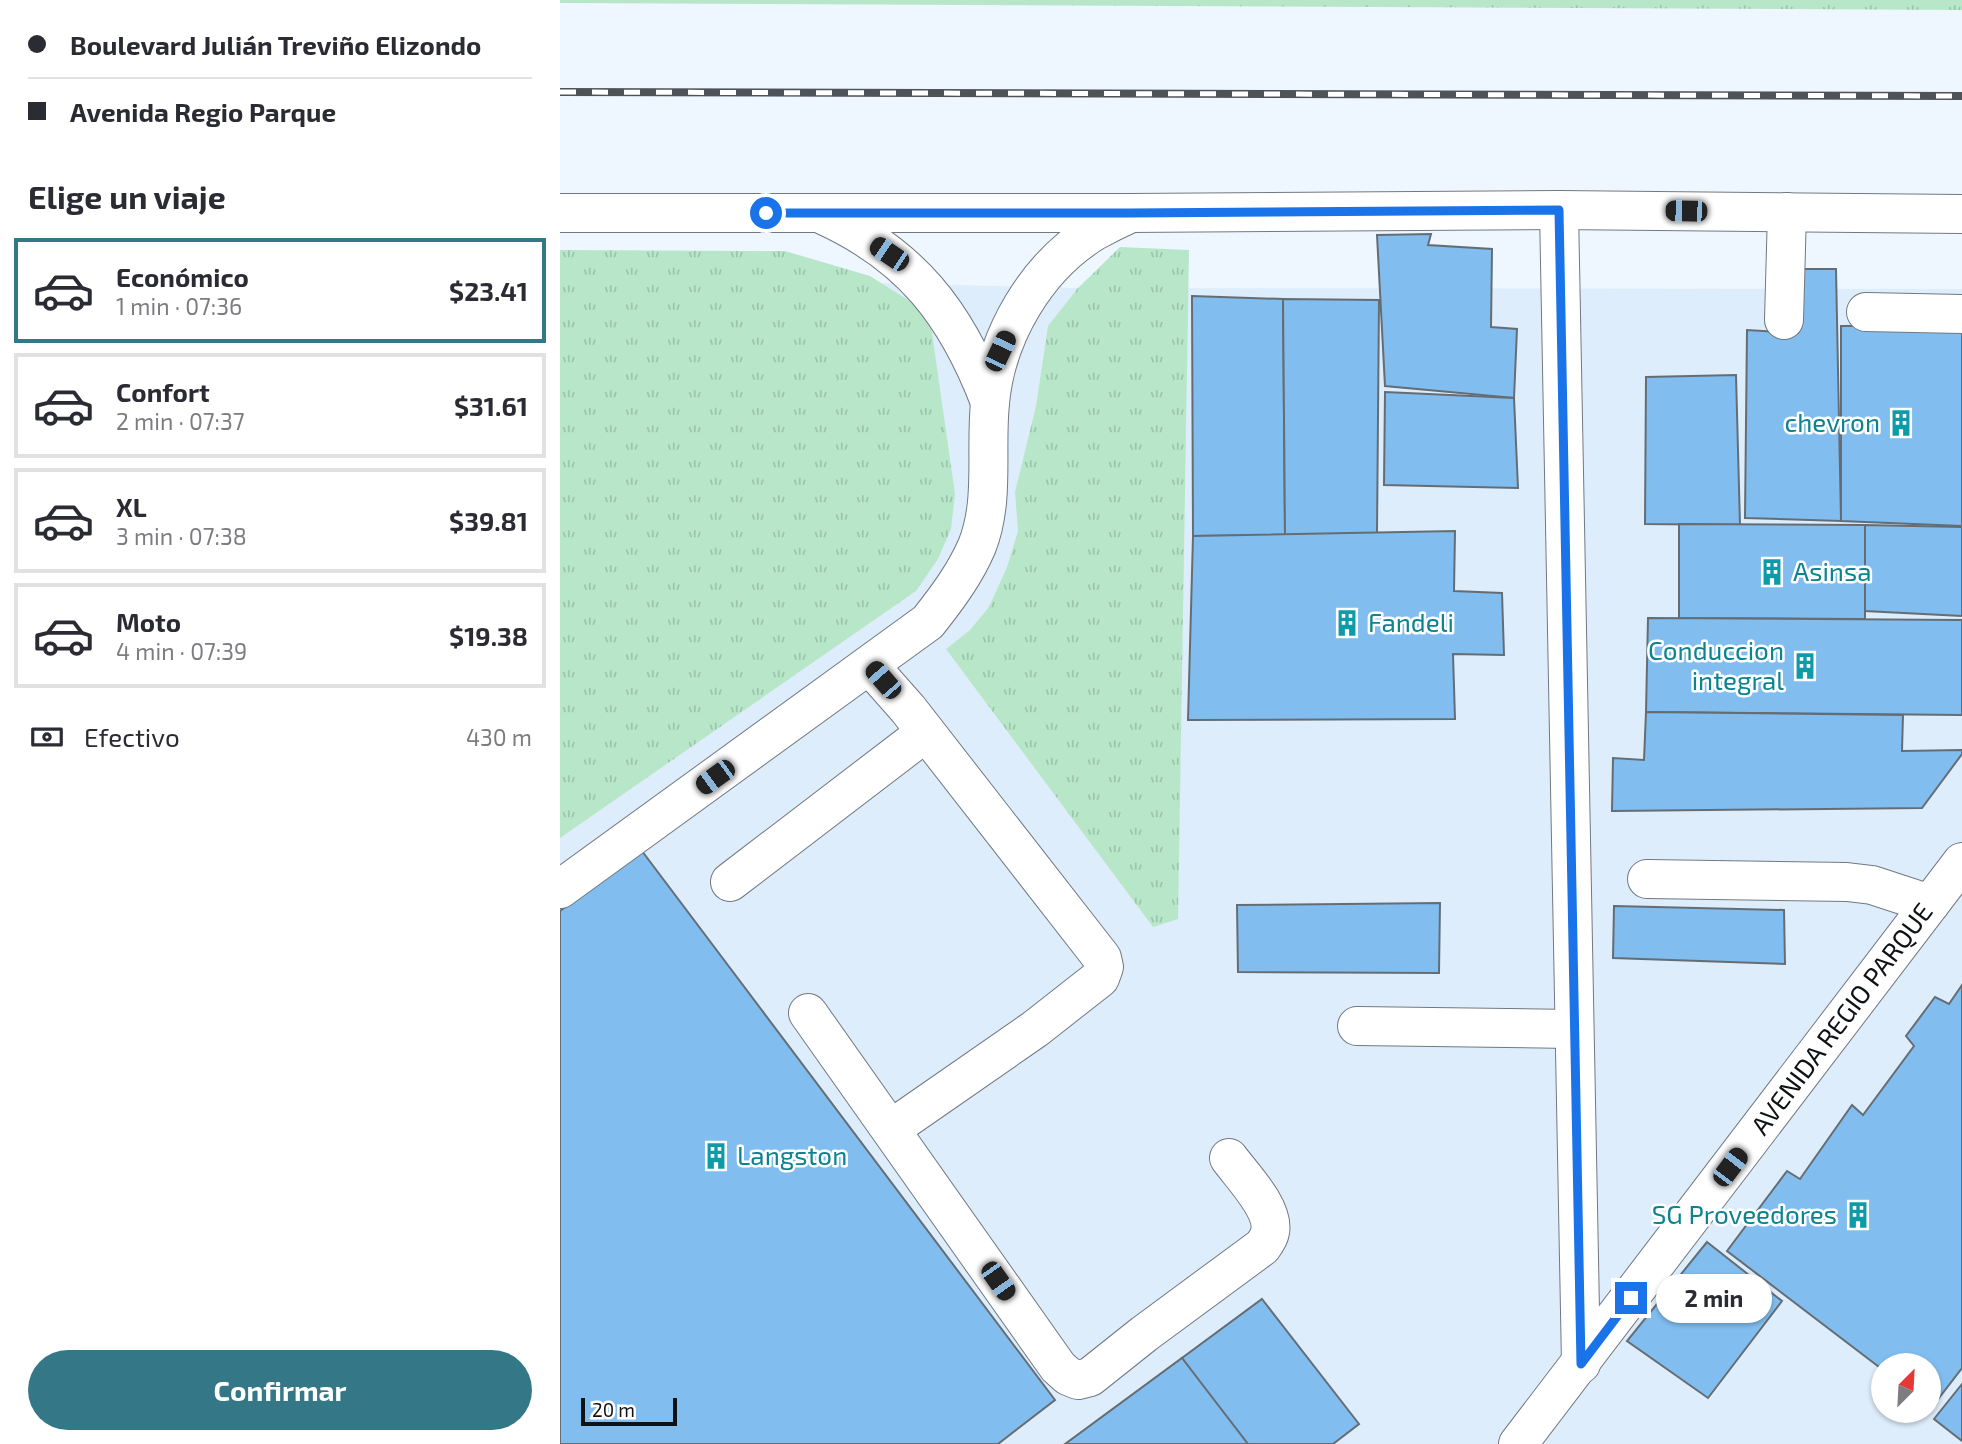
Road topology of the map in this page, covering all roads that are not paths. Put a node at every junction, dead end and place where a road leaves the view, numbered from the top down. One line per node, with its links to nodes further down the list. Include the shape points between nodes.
1 (1559, 210): 3 (street); 4 (street); 20 (street)
2 (818, 212): 4 (street); 5 (street); 10 (street, via 880,247 923,285 974,360)
3 (1787, 212): 6 (street); 9 (street)
4 (1129, 213): 10 (street, via 1094,232 1054,264 1022,305 1000,351)
5 (560, 214)
6 (1962, 214)
7 (1866, 312): 8 (street)
8 (1962, 314)
9 (1784, 320)
10 (990, 402): 11 (street, via 987,506 978,544 960,581 928,622)
11 (870, 666): 12 (street); 16 (street)
12 (925, 733): 15 (street); 21 (street, via 1102,958 1104,967 1100,978 1046,1020)
13 (1962, 862): 17 (street, AVENIDA REGIO PARQUE)
14 (1647, 879): 17 (street, via 1847,882 1872,885)
15 (730, 882)
16 (560, 889)
17 (1930, 904): 23 (street, AVENIDA REGIO PARQUE)
18 (808, 1013): 21 (street)
19 (1357, 1026): 20 (street)
20 (1573, 1029): 23 (street)
21 (891, 1129): 22 (street, via 1058,1367 1079,1380 1090,1377 1262,1247 1270,1235 1266,1209)
22 (1229, 1158)
23 (1581, 1364): 24 (street, AVENIDA REGIO PARQUE)
24 (1518, 1444)

